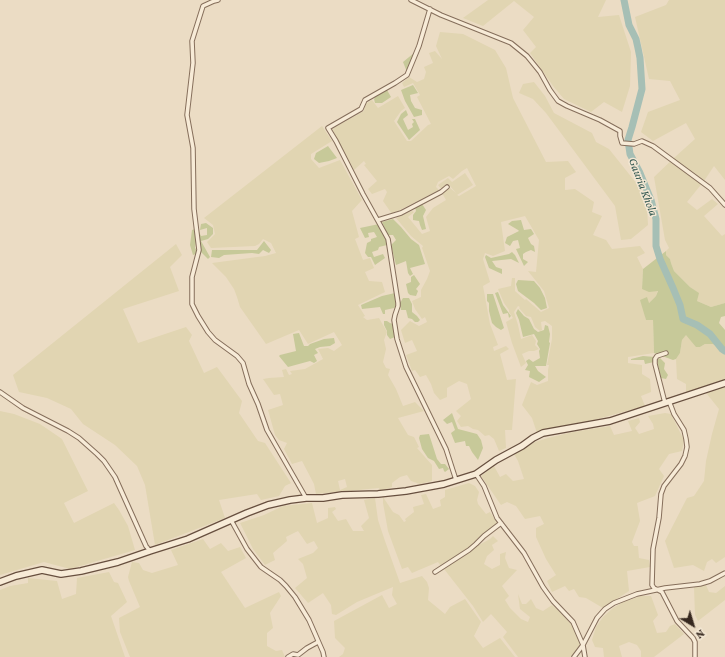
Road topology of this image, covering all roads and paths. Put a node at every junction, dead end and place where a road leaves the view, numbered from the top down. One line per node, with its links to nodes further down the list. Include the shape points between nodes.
1 (218, 0): 13 (street, via 203,6 192,41 193,63 187,115 193,148 194,209 199,250 192,277 192,304 204,327 215,340 243,363 267,430)
2 (411, 0): 3 (street)
3 (430, 9): 5 (street, via 511,43 527,56 540,72 558,101 620,131 622,143 634,144 642,141 653,146 710,188); 6 (street, via 407,75 365,100 361,109 328,128)
4 (447, 187): 6 (street, via 401,213)
5 (725, 205)
6 (378, 220): 12 (street, via 388,239 398,303 394,320 397,339 406,367 446,448)
7 (666, 353): 10 (street, via 657,356 655,364)
8 (725, 383): 10 (street)
9 (0, 392): 16 (street, via 23,408 79,438 104,461 115,477)
10 (667, 402): 11 (street, via 610,421 543,434); 20 (street, via 684,430 687,447 681,464 661,494 653,549 652,585)
11 (476, 474): 12 (street); 15 (street)
12 (456, 480): 13 (street, via 406,491)
13 (306, 498): 14 (street, via 268,505)
14 (230, 520): 16 (street, via 188,539); 21 (street, via 261,567 280,580 295,597)
15 (501, 523): 17 (street, via 469,550); 22 (street, via 524,553 553,601 573,622)
16 (150, 550): 19 (street, via 118,562 81,571 61,574 42,570)
17 (435, 572)
18 (725, 573): 20 (street, via 700,584)
19 (0, 582)
20 (657, 590): 22 (street, via 637,594 608,606 598,618); 27 (street, via 662,592 677,621 693,638)
21 (318, 642): 23 (street); 24 (street)
22 (584, 645): 25 (street); 26 (street)
23 (288, 657)
24 (324, 657)
25 (574, 657)
26 (585, 657)
27 (694, 657)

